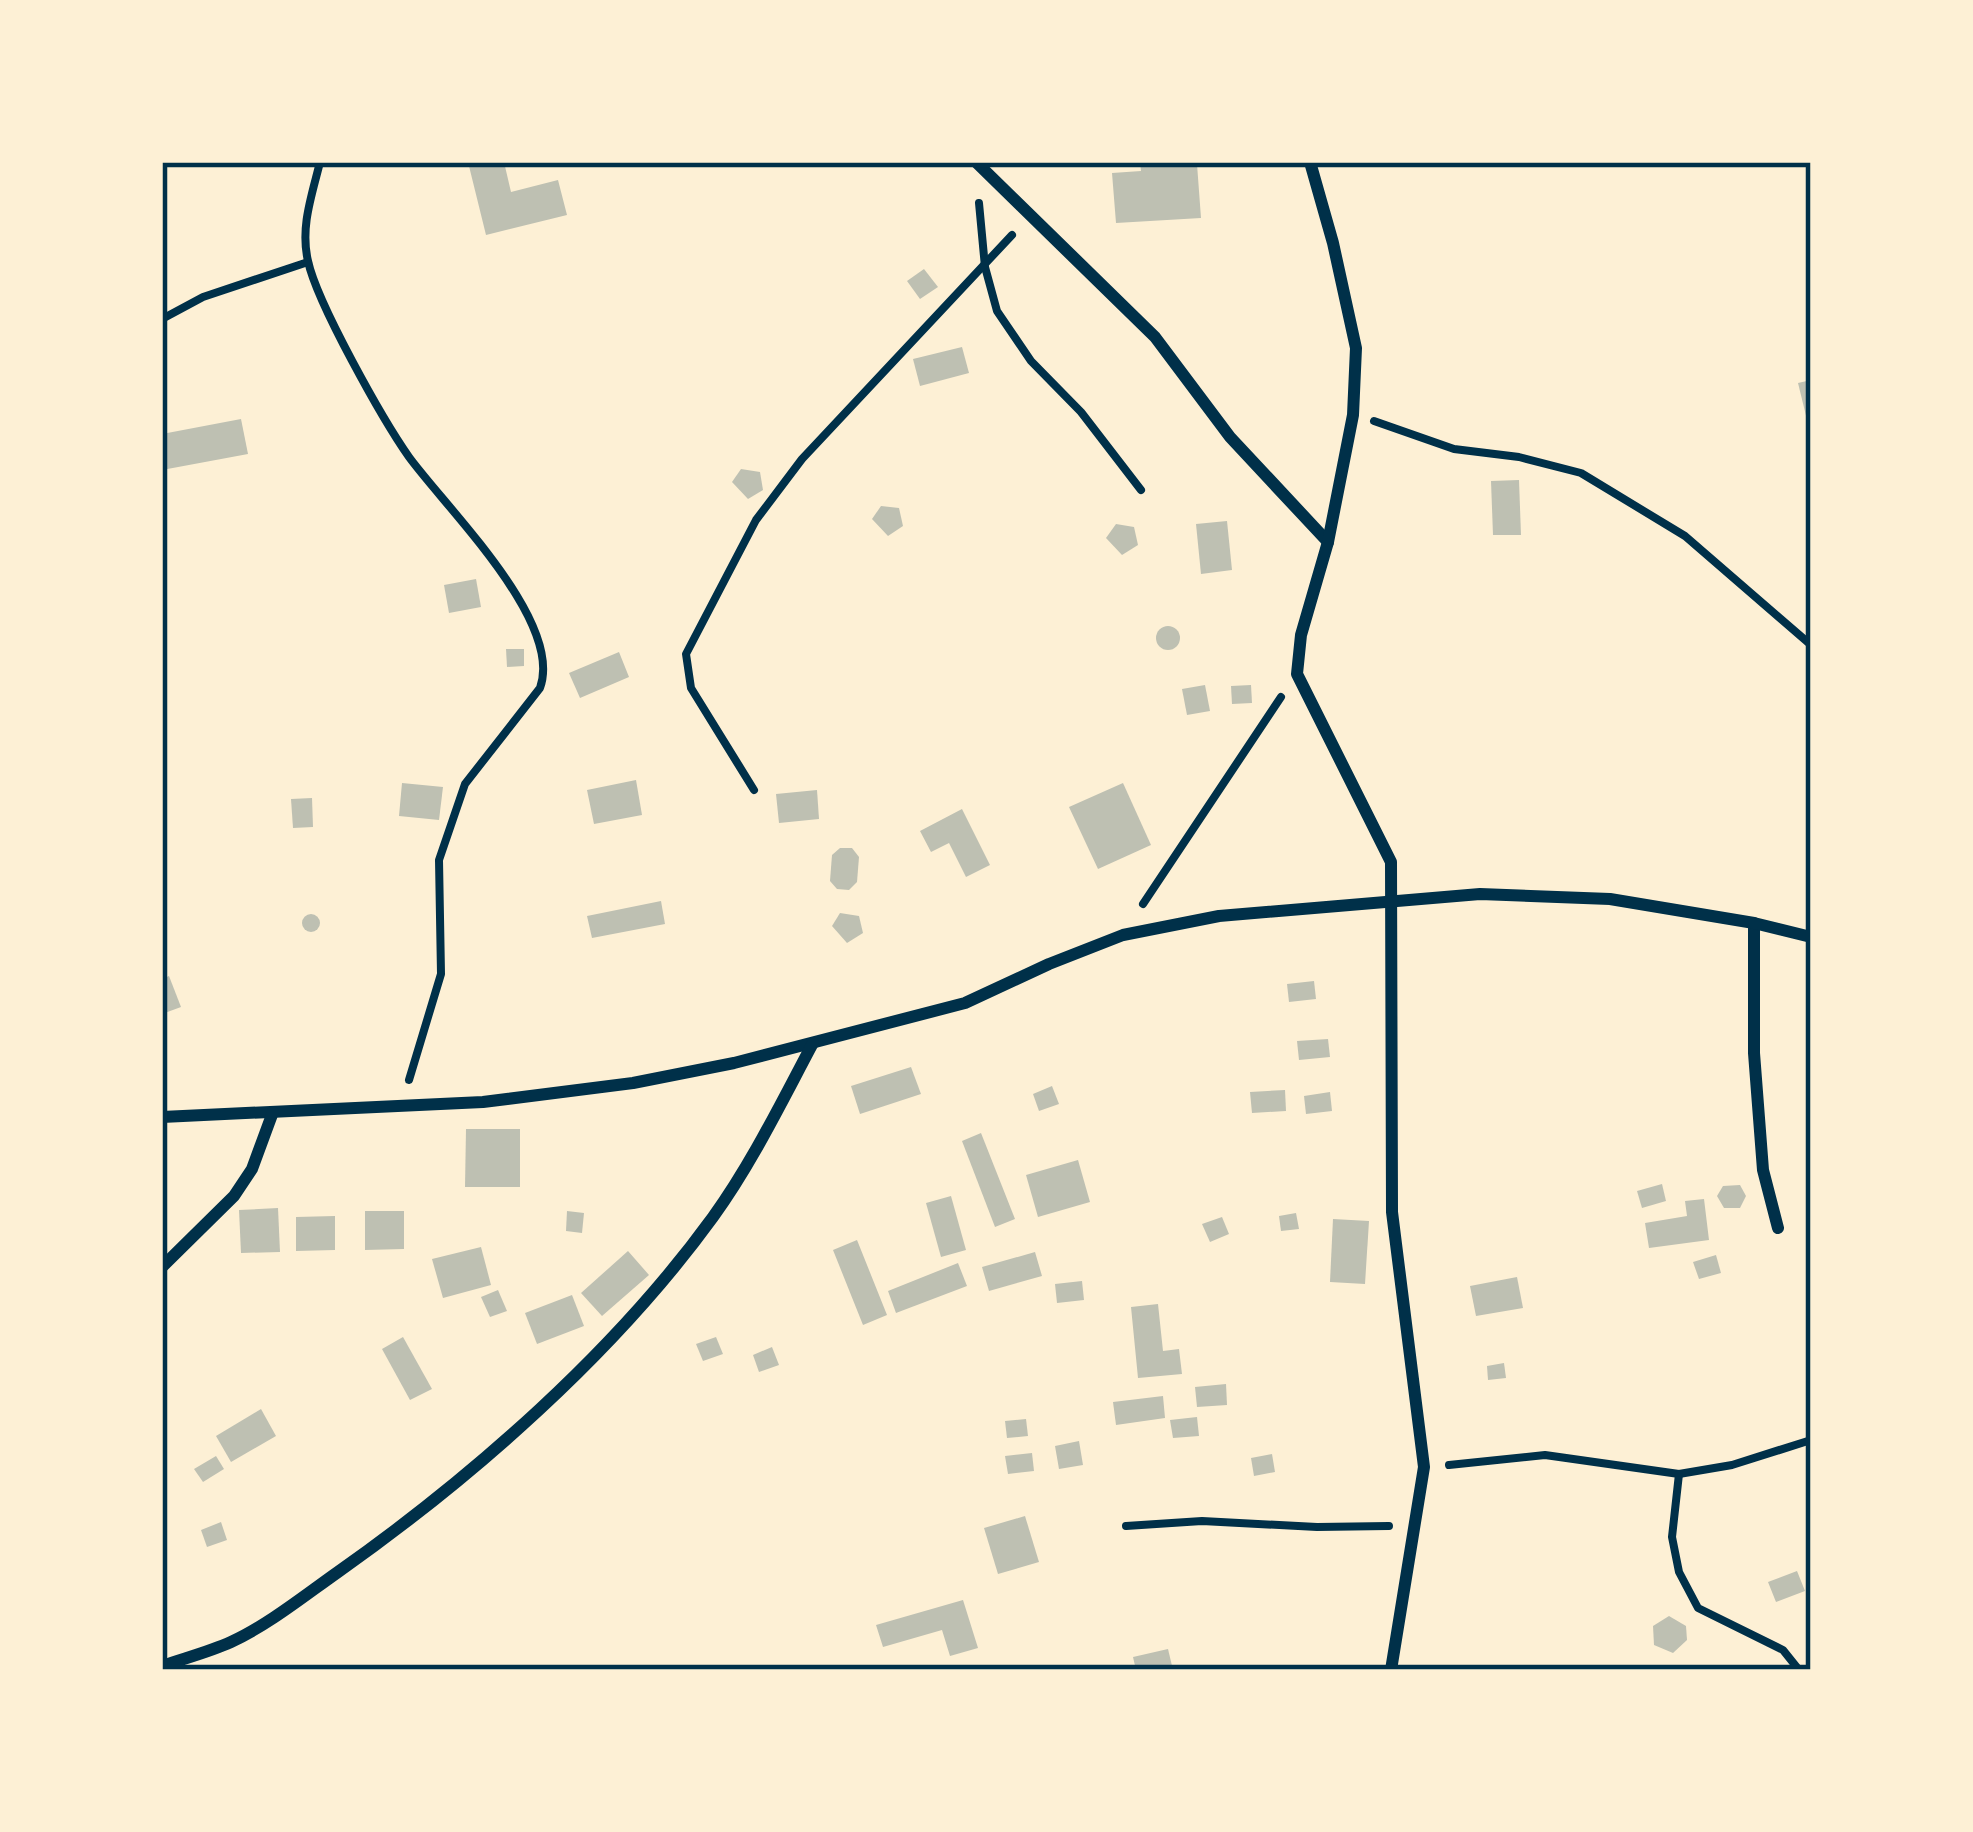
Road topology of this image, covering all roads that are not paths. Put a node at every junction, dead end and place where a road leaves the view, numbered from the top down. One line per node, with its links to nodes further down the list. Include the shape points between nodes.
1 (976, 162): 3 (street, via 1155,337 1230,437)
2 (1310, 162): 3 (street, via 1355,348 1353,415)
3 (1328, 542): 4 (street, via 1297,674 1391,862)
4 (1388, 902): 5 (street, via 1480,894 1610,898); 7 (street, via 1219,916 1123,935 965,1003); 13 (street, via 1392,1212 1424,1468)
5 (1754, 922): 6 (street); 10 (street, via 1763,1170)
6 (1811, 937)
7 (813, 1043): 8 (street, via 633,1082 399,1109); 12 (street, via 716,1213 562,1386 402,1527 305,1596 232,1642)
8 (274, 1112): 9 (street); 11 (street, via 234,1196)
9 (162, 1117)
10 (1778, 1228)
11 (162, 1268)
12 (162, 1666)
13 (1391, 1670)

